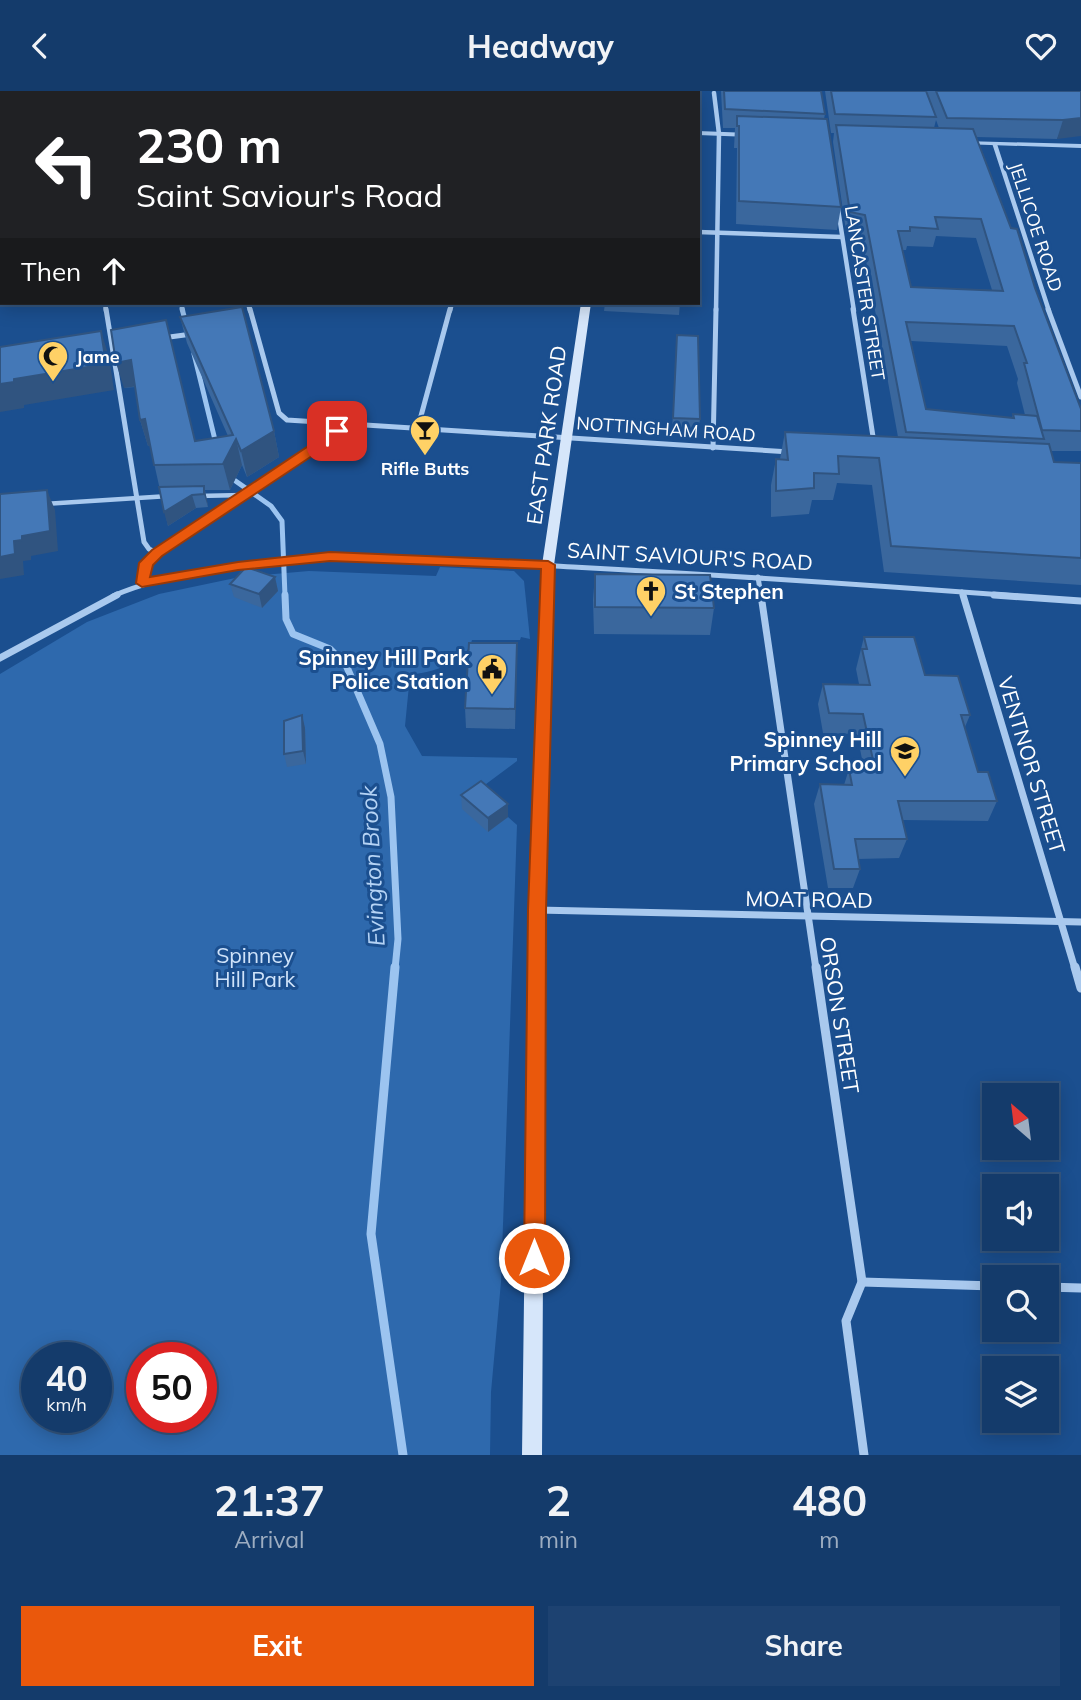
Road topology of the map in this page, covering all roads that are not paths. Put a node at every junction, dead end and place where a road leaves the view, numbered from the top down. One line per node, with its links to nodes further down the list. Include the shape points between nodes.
1 (715, 93): 3 (street)
2 (700, 133): 3 (street)
3 (719, 134): 4 (street); 10 (street)
4 (760, 136)
5 (953, 143): 6 (street)
6 (995, 145): 7 (street); 22 (street, JELLICOE ROAD)
7 (1081, 146)
8 (837, 204): 11 (street, LANCASTER STREET)
9 (700, 232): 10 (street)
10 (716, 233): 11 (street); 27 (street)
11 (842, 237): 26 (street, LANCASTER STREET)
12 (105, 305): 21 (street)
13 (248, 305): 16 (street)
14 (451, 305): 24 (street)
15 (586, 305): 25 (main road, EAST PARK ROAD)
16 (253, 323): 17 (street); 23 (street, NOTTINGHAM ROAD, via 282,417)
17 (241, 325)
18 (202, 332): 19 (street)
19 (152, 340)
20 (126, 345): 21 (street)
21 (113, 347): 30 (street)
22 (1081, 397)
23 (341, 423): 24 (street, NOTTINGHAM ROAD); 29 (street, via 331,437)
24 (418, 427): 25 (street, NOTTINGHAM ROAD)
25 (566, 436): 27 (street, NOTTINGHAM ROAD); 35 (main road, EAST PARK ROAD)
26 (874, 444)
27 (713, 448): 28 (street, NOTTINGHAM ROAD)
28 (795, 453)
29 (244, 495): 32 (street); 34 (street)
30 (137, 496): 31 (street); 33 (street); 34 (street, via 144,542)
31 (177, 496)
32 (190, 496)
33 (41, 504)
34 (157, 553): 37 (street, via 146,563)
35 (548, 565): 36 (street, SAINT SAVIOUR'S ROAD); 37 (street, SAINT SAVIOUR'S ROAD, via 363,556 274,561); 41 (main road, EAST PARK ROAD)
36 (758, 577): 38 (street, SAINT SAVIOUR'S ROAD); 42 (street, ORSON STREET)
37 (142, 583): 40 (street, SAINT SAVIOUR'S ROAD)
38 (962, 592): 39 (street, SAINT SAVIOUR'S ROAD); 43 (street, VENTNOR STREET)
39 (1081, 601)
40 (0, 658)
41 (537, 910): 42 (street, MOAT ROAD); 50 (main road, EAST PARK ROAD)
42 (807, 916): 43 (street, MOAT ROAD); 46 (street, ORSON STREET)
43 (1061, 922): 44 (street, MOAT ROAD); 45 (street, VENTNOR STREET)
44 (1081, 922)
45 (1081, 988)
46 (862, 1282): 47 (street); 51 (street, via 846,1321)
47 (982, 1286)
48 (1059, 1287): 49 (street)
49 (1081, 1288)
50 (532, 1455)
51 (864, 1455)

